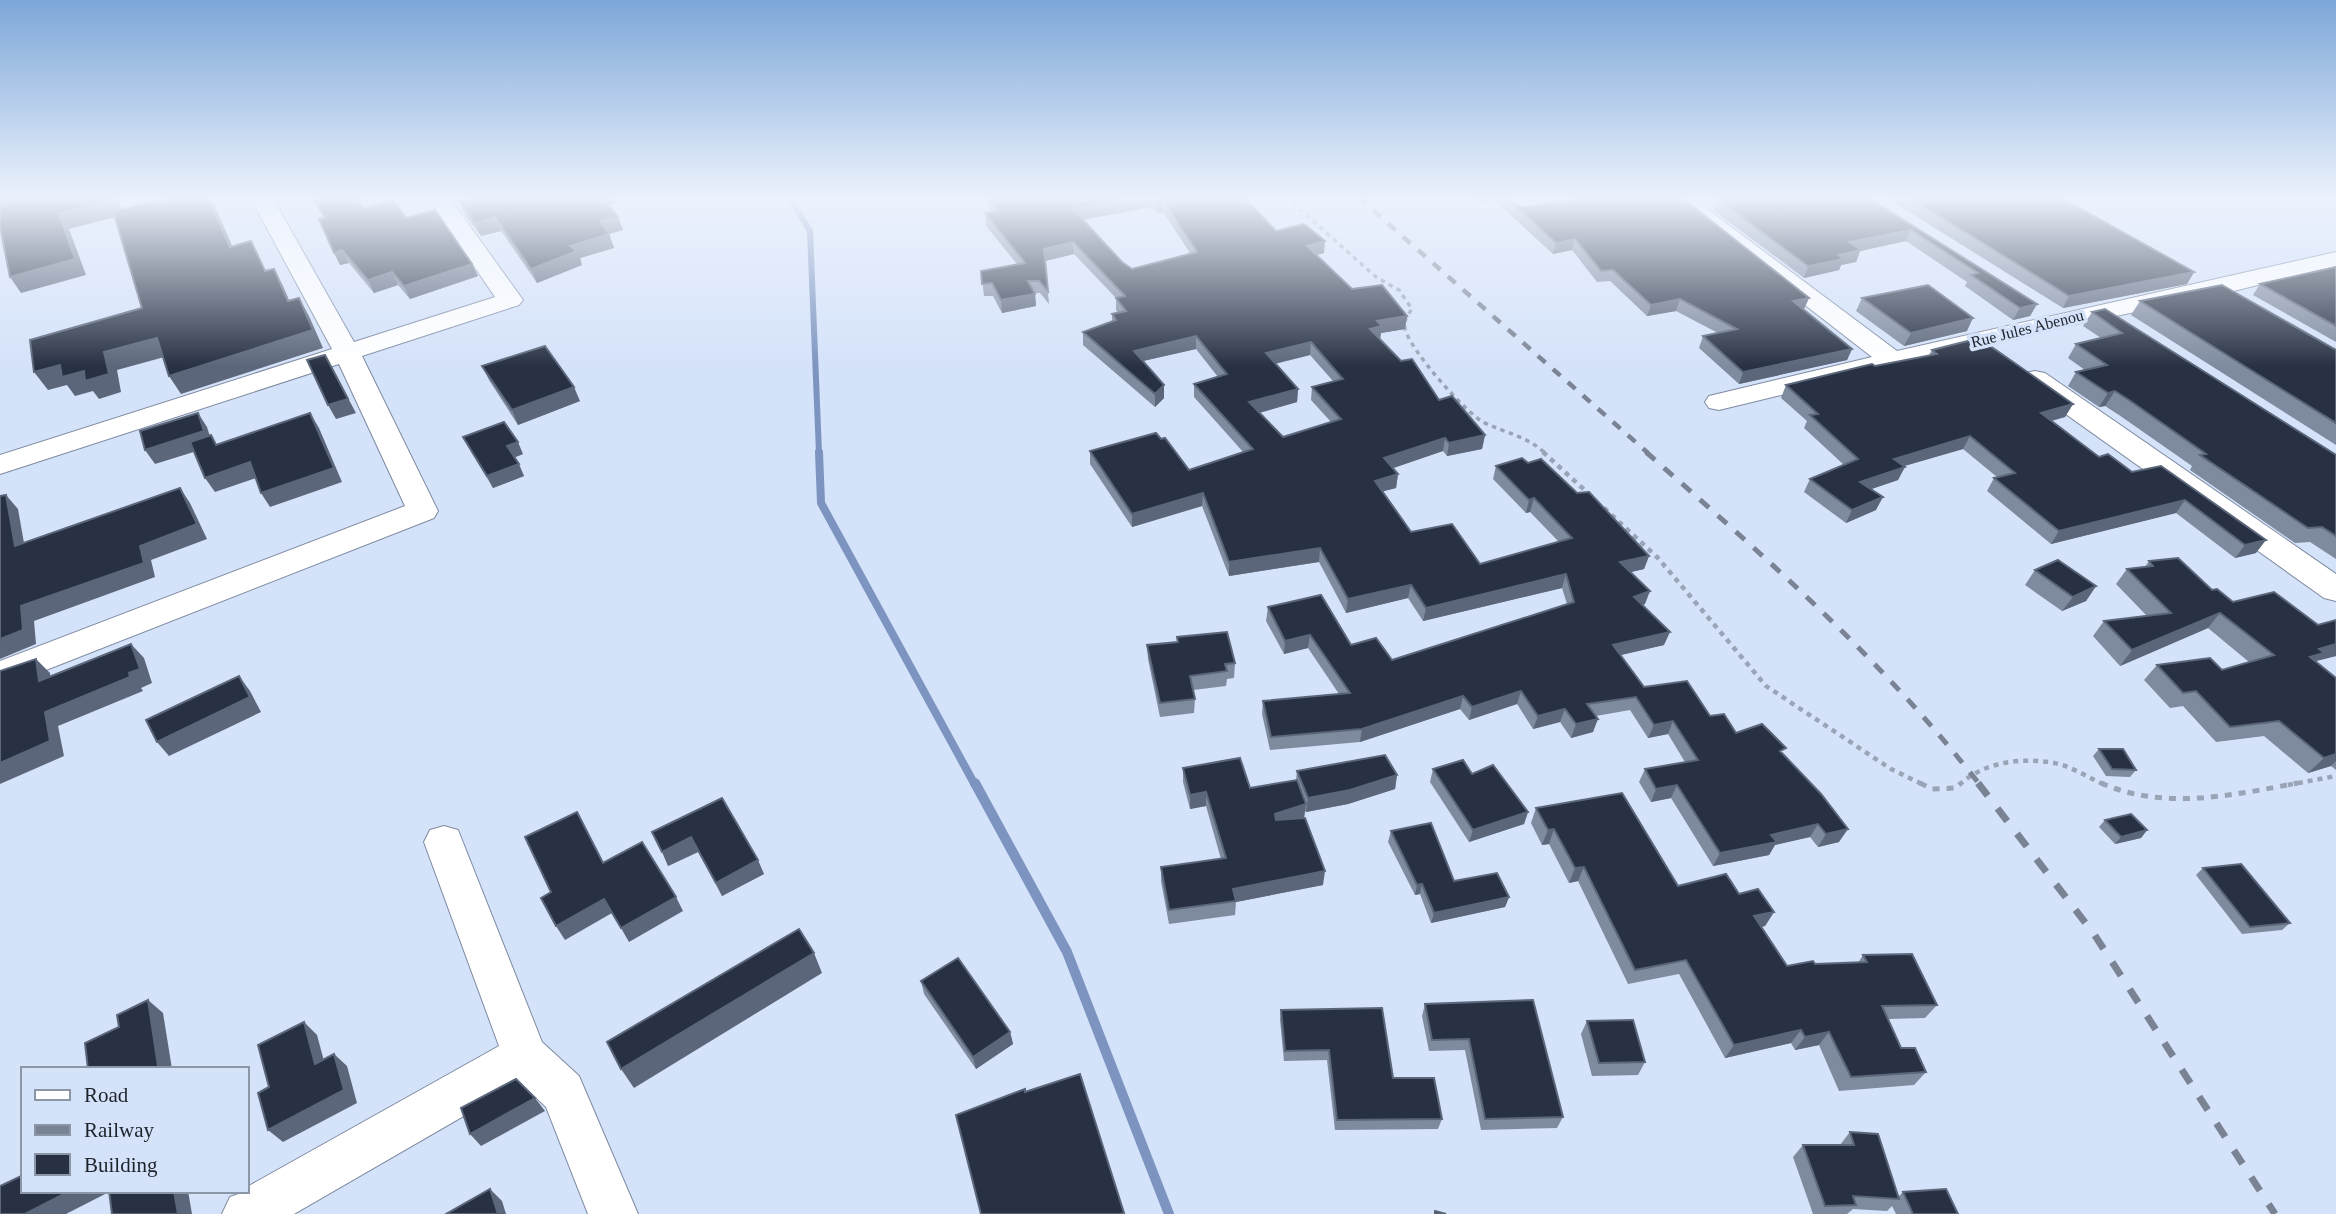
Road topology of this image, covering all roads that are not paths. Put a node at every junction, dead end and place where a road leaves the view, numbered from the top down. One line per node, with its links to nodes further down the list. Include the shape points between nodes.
1 (292, 254): 13 (street)
2 (478, 254): 13 (street, via 510,300)
3 (1752, 254): 14 (street)
4 (2336, 259): 6 (street, Rue Jules Abenou)
5 (2183, 269): 6 (street)
6 (2217, 288): 8 (street); 9 (street, Rue Jules Abenou)
7 (2035, 306): 10 (street)
8 (2253, 309)
9 (2101, 311): 10 (street, Rue Jules Abenou); 11 (street)
10 (2058, 320): 12 (street, Rue Jules Abenou)
11 (2136, 333)
12 (1978, 340): 14 (street, Rue Jules Abenou); 17 (street)
13 (347, 352): 16 (street); 18 (street, via 424,510)
14 (1894, 361): 15 (street, Rue Jules Abenou)
15 (1719, 402)
16 (0, 465)
17 (2336, 590)
18 (0, 675)
19 (444, 842): 20 (street)
20 (525, 1056): 21 (street); 22 (street, via 563,1092)
21 (247, 1214)
22 (613, 1214)

